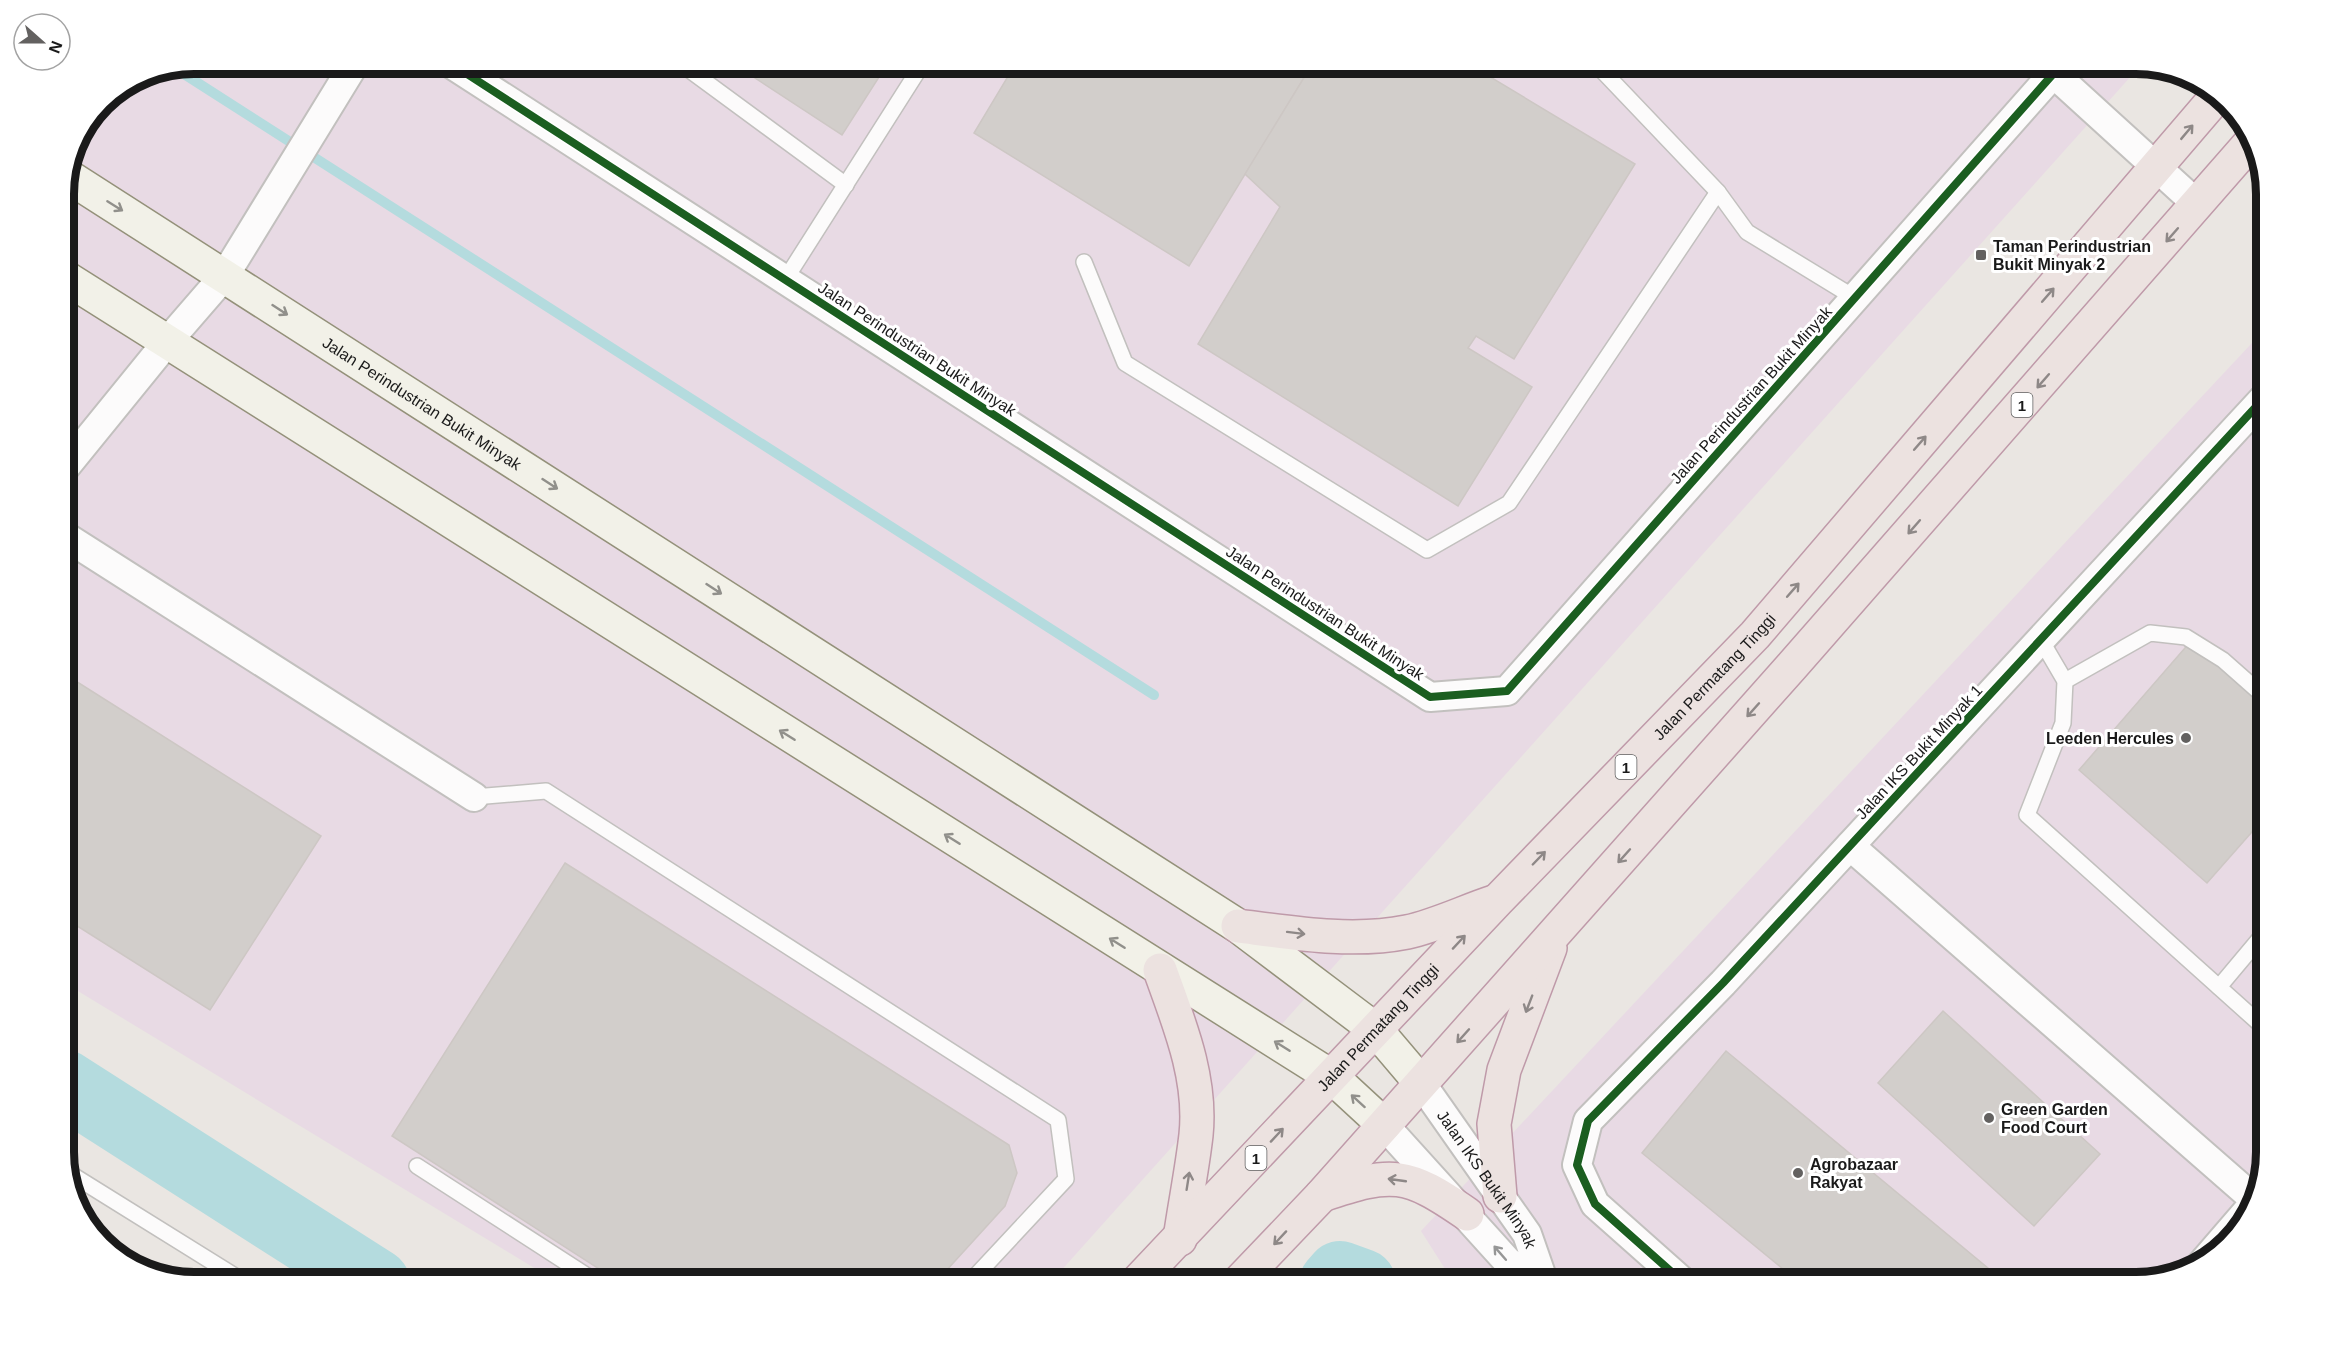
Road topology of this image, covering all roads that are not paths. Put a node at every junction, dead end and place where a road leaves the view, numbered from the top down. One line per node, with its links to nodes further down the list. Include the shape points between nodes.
1 (349, 74): 16 (street)
2 (467, 74): 17 (street, Jalan Perindustrian Bukit Minyak)
3 (695, 74): 12 (lane)
4 (916, 74): 12 (lane)
5 (1605, 74): 13 (lane)
6 (2043, 74): 19 (street, Jalan Perindustrian Bukit Minyak)
7 (2052, 74): 10 (street)
8 (2212, 101): 10 (highway, Jalan Permatang Tinggi / 1, one-way to 8)
9 (2246, 148): 14 (highway, 1)
10 (2157, 169): 14 (street); 29 (highway, Jalan Permatang Tinggi / 1, one-way to 10, via 1755,635)
11 (75, 180): 16 (main road, Jalan Perindustrian Bukit Minyak, one-way to 16)
12 (846, 184): 17 (lane)
13 (1718, 192): 15 (lane, via 1509,503 1427,550 1125,363); 19 (lane, via 1747,232)
14 (2198, 205): 31 (highway, 1, one-way to 31)
15 (1084, 262)
16 (225, 275): 20 (street); 30 (main road, Jalan Perindustrian Bukit Minyak, one-way to 30)
17 (785, 280): 19 (street, Jalan Perindustrian Bukit Minyak, via 1430,697 1507,691)
18 (74, 283): 20 (main road)
19 (1855, 298)
20 (166, 342): 22 (street); 33 (main road, one-way to 20)
21 (2255, 408): 24 (street, Jalan IKS Bukit Minyak 1)
22 (74, 456)
23 (74, 541): 27 (street)
24 (2041, 640): 25 (lane); 28 (street, Jalan IKS Bukit Minyak 1)
25 (2065, 681): 26 (lane, via 2150,633 2186,637 2223,660); 34 (lane, via 2063,723 2027,815)
26 (2256, 689)
27 (474, 797): 49 (lane, via 546,791 1058,1120 1066,1179)
28 (1850, 846): 42 (street); 54 (street, Jalan IKS Bukit Minyak 1, via 1588,1121 1577,1165 1595,1204)
29 (1498, 900): 30 (highway, one-way to 29, via 1313,935 1408,932); 36 (highway, Jalan Permatang Tinggi / 1, one-way to 29)
30 (1238, 926): 36 (main road, Jalan Perindustrian Bukit Minyak)
31 (1557, 930): 38 (highway, 1, one-way to 38); 44 (highway, one-way to 44, via 1504,1070 1494,1124)
32 (2256, 943): 34 (lane)
33 (1160, 970): 37 (main road, one-way to 33); 46 (highway, one-way to 33, via 1196,1133 1193,1078 1185,1038)
34 (2219, 987): 35 (lane)
35 (2256, 1020)
36 (1376, 1030): 37 (highway, Jalan Permatang Tinggi / 1); 38 (main road, Jalan Perindustrian Bukit Minyak)
37 (1332, 1077): 39 (main road, one-way to 37); 46 (highway, Jalan Permatang Tinggi / 1, one-way to 37)
38 (1421, 1083): 39 (highway, 1); 44 (street, Jalan IKS Bukit Minyak)
39 (1384, 1125): 43 (highway, 1); 45 (street, Jalan IKS Bukit Minyak)
40 (417, 1166): 48 (lane)
41 (76, 1177): 47 (lane)
42 (2248, 1193)
43 (1321, 1196): 45 (highway, one-way to 43, via 1433,1190 1392,1178 1369,1179); 51 (highway, 1, one-way to 51)
44 (1500, 1196): 53 (street, Jalan IKS Bukit Minyak, via 1527,1234)
45 (1467, 1214): 52 (street, Jalan IKS Bukit Minyak, one-way to 45, via 1508,1262)
46 (1180, 1239): 50 (highway, Jalan Permatang Tinggi / 1)
47 (230, 1273)
48 (583, 1273)
49 (978, 1273)
50 (1146, 1273)
51 (1248, 1273)
52 (1527, 1273)
53 (1540, 1273)
54 (1673, 1273)

